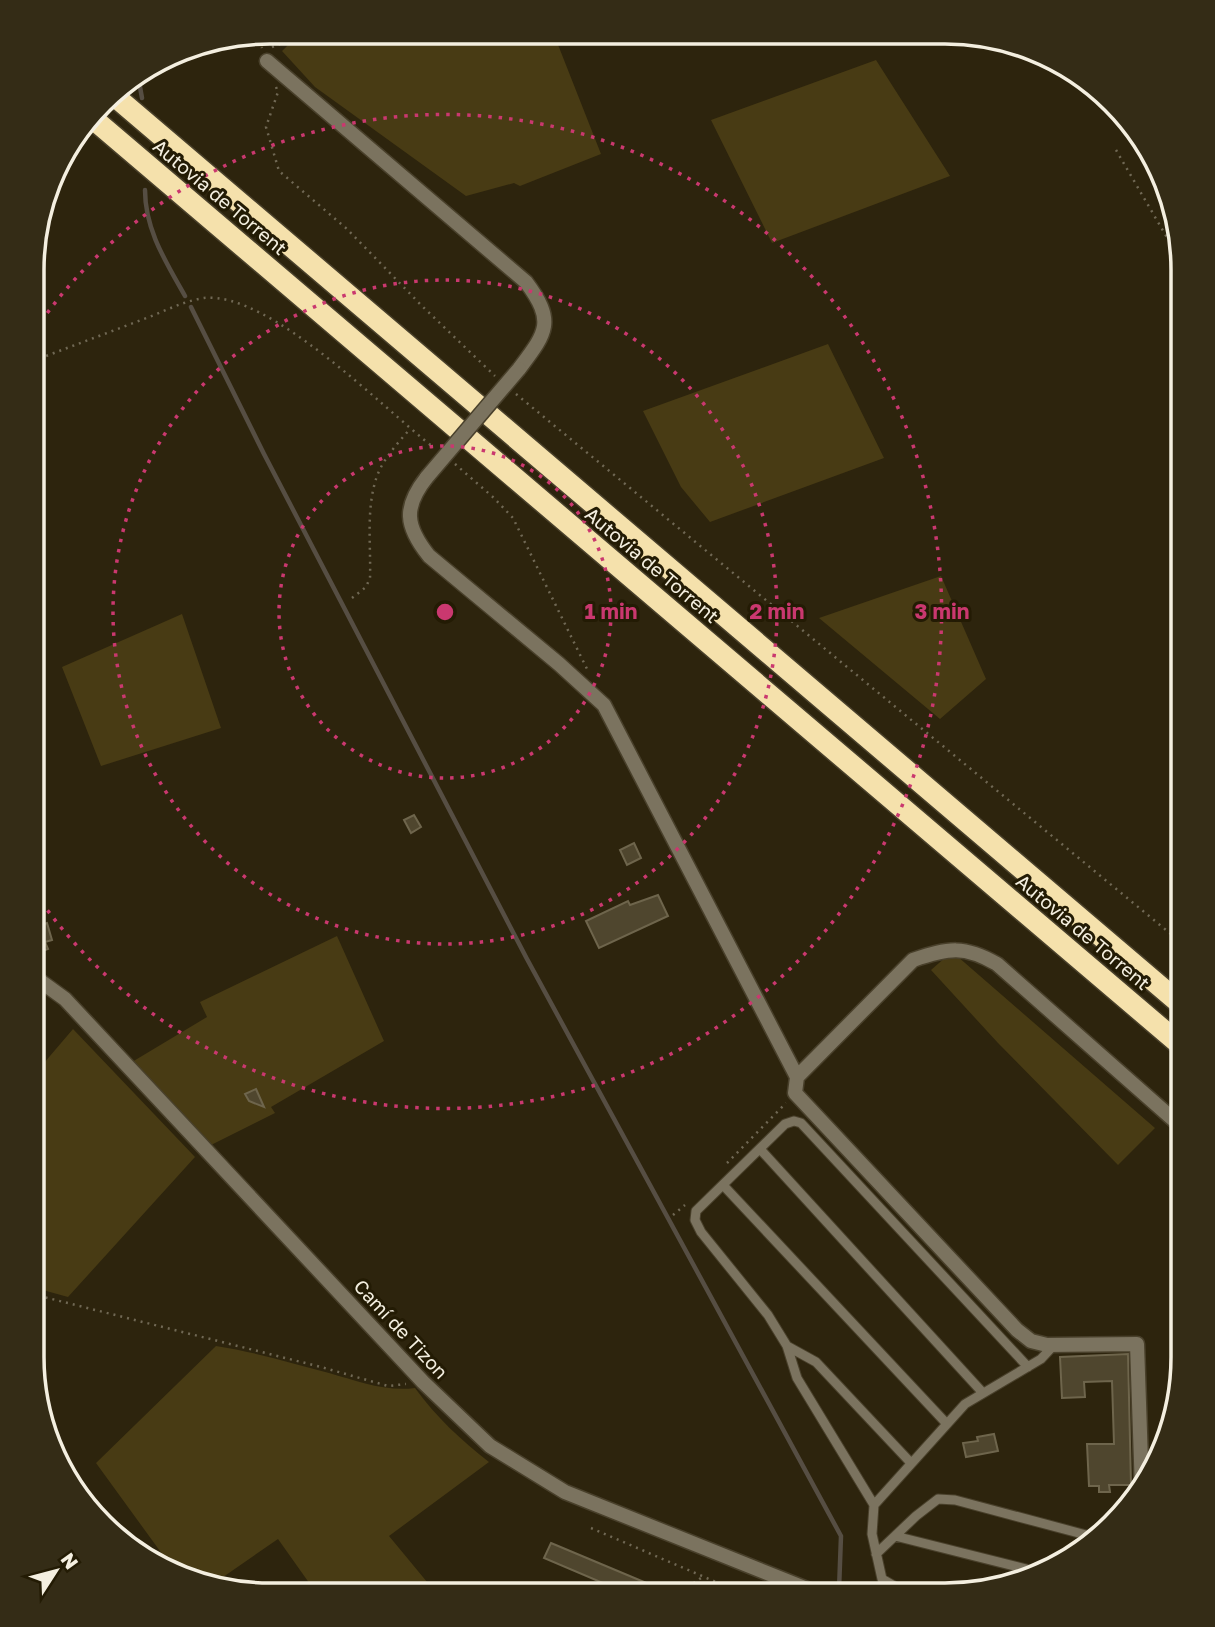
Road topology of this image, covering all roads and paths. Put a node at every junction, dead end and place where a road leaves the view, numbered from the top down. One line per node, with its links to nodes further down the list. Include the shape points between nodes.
1 (279, 44): 2 (path, via 263,50)
2 (261, 45)
3 (267, 61): 9 (path, via 278,92 267,127 279,171 347,229); 20 (street, bridge, via 537,296 545,318 542,339 417,489 410,504 410,523 429,556 604,705)
4 (120, 101): 18 (highway, Autovia de Torrent)
5 (98, 123): 19 (highway, Autovia de Torrent)
6 (1116, 150): 7 (path)
7 (1169, 243)
8 (44, 357): 11 (path, via 186,302 208,298 236,302 281,324)
9 (502, 382)
10 (512, 391): 16 (path)
11 (410, 429): 12 (path); 14 (path, via 376,477 370,509 370,578)
12 (441, 453)
13 (451, 461): 15 (path, via 513,518)
14 (352, 598)
15 (592, 680)
16 (1171, 934)
17 (44, 984): 32 (street, Camí de Tizon, via 65,999)
18 (1171, 996)
19 (1171, 1037)
20 (797, 1077): 21 (street); 22 (street, via 914,960 960,949 997,964)
21 (795, 1093): 24 (path); 29 (street, via 1017,1330 1031,1341)
22 (1171, 1117)
23 (760, 1149): 25 (lane); 31 (lane, via 785,1124 801,1123); 33 (lane)
24 (723, 1167)
25 (723, 1185): 30 (lane, via 696,1212 695,1220); 34 (lane)
26 (687, 1205): 27 (path)
27 (673, 1215)
28 (44, 1297): 32 (path, via 388,1386)
29 (1054, 1345): 31 (lane); 36 (street, via 1137,1344)
30 (788, 1346): 35 (lane, via 816,1362); 37 (lane, via 797,1378)
31 (1028, 1367): 33 (lane)
32 (423, 1382): 46 (street, Camí de Tizon, via 490,1446 565,1492)
33 (984, 1393): 34 (lane, via 964,1404)
34 (947, 1424): 35 (lane)
35 (911, 1464): 37 (lane)
36 (1141, 1469)
37 (874, 1505): 41 (lane)
38 (591, 1528): 43 (path)
39 (1084, 1535): 40 (lane, via 938,1499)
40 (895, 1536): 41 (lane); 42 (lane)
41 (876, 1554): 47 (lane, via 882,1579)
42 (1024, 1569)
43 (704, 1576): 44 (path); 45 (path)
44 (694, 1583)
45 (719, 1583)
46 (792, 1583)
47 (889, 1583)

